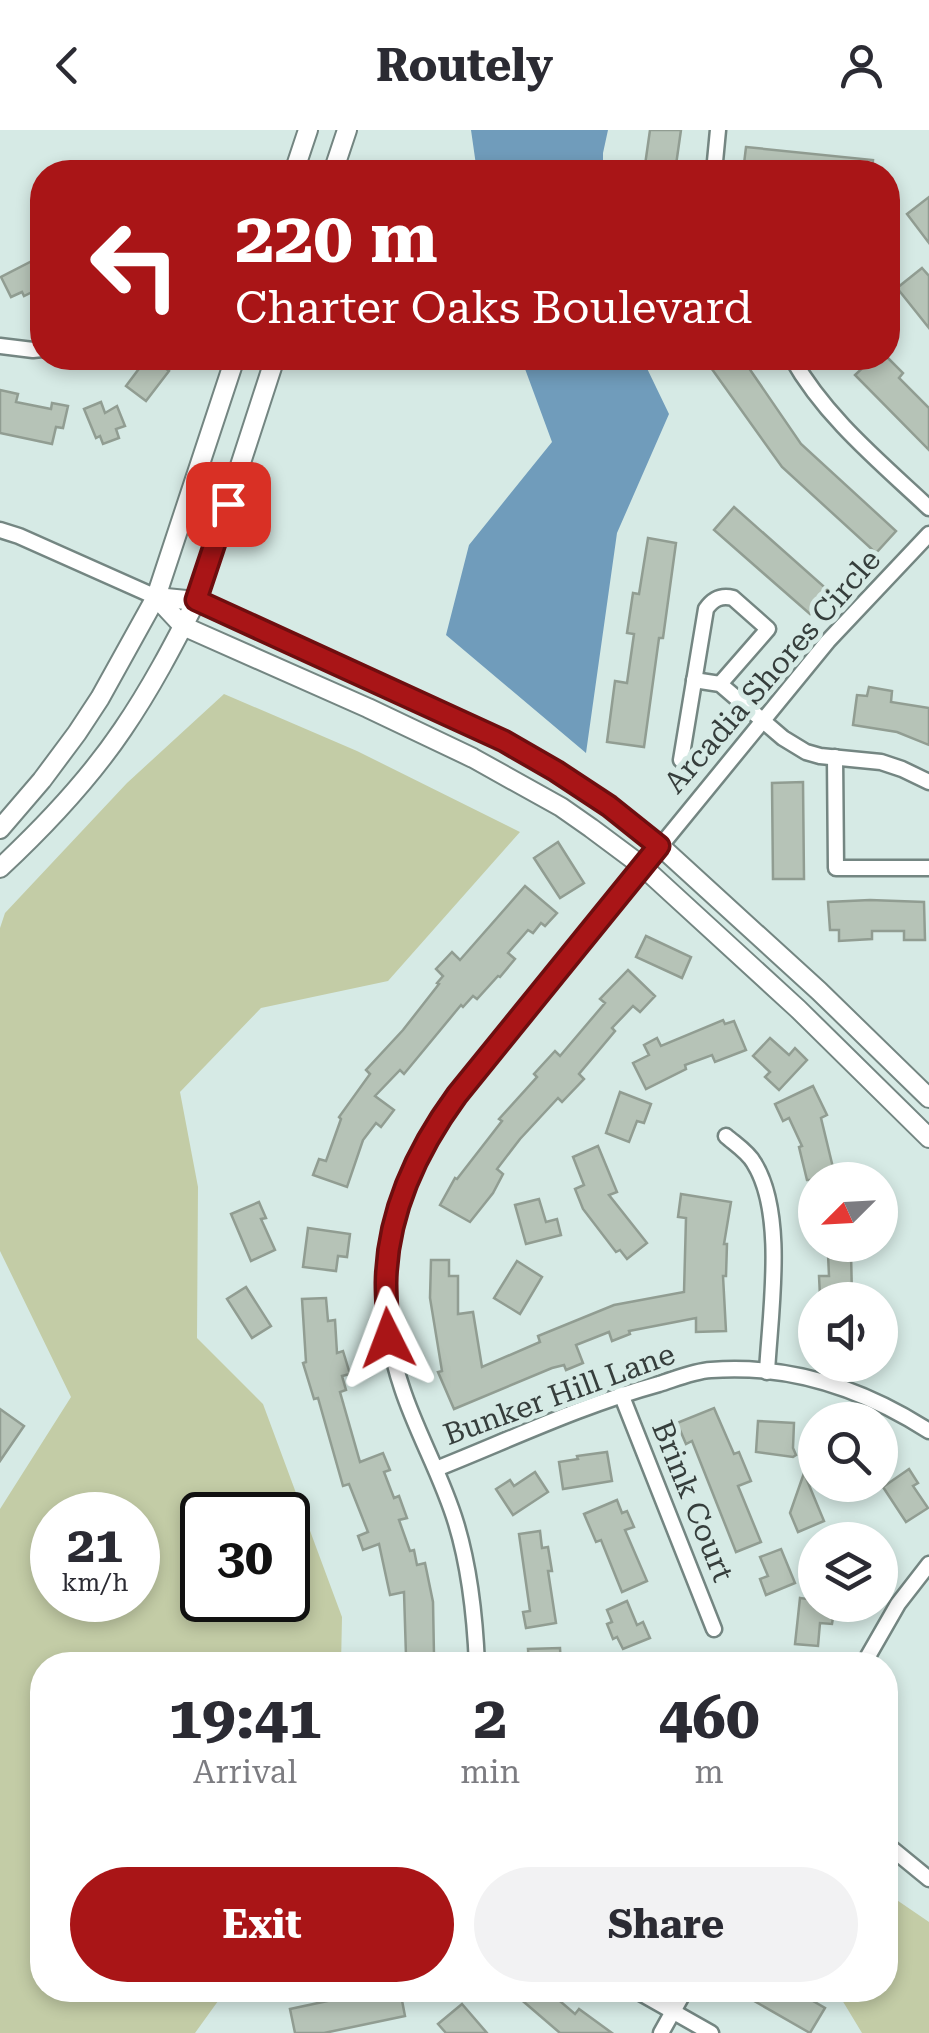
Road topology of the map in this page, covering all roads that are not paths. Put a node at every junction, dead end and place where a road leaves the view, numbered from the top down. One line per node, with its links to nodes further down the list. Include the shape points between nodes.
1 (308, 130): 4 (street)
2 (347, 130): 5 (street)
3 (718, 130): 6 (street)
4 (298, 160)
5 (337, 160)
6 (715, 160)
7 (0, 346): 8 (street)
8 (30, 350)
9 (231, 370): 15 (street)
10 (270, 370): 16 (street)
11 (800, 370): 12 (street, via 837,420)
12 (929, 508)
13 (0, 530): 15 (street)
14 (929, 534): 20 (street, Arcadia Shores Circle)
15 (156, 597): 16 (street); 17 (street); 24 (street, via 100,698)
16 (196, 600): 17 (street); 25 (street, via 504,741 609,806)
17 (183, 626): 26 (street, via 473,758 561,807); 27 (street, via 95,768)
18 (694, 680): 19 (street); 19 (street, via 706,609 726,596 768,629); 22 (street)
19 (720, 684): 20 (street)
20 (762, 720): 21 (street, via 806,752); 25 (street, Arcadia Shores Circle)
21 (835, 757): 23 (street, via 881,762); 28 (street, via 836,868)
22 (681, 760)
23 (929, 782)
24 (0, 829)
25 (659, 846): 26 (street, Arcadia Shores Circle); 29 (street)
26 (642, 866): 31 (street); 35 (street, Arcadia Shores Circle, via 436,1123 399,1200 386,1284 388,1338)
27 (0, 868)
28 (929, 868)
29 (929, 1098)
30 (726, 1136): 32 (street, via 752,1160 766,1189 773,1258)
31 (929, 1138)
32 (767, 1372): 33 (street, Bunker Hill Lane, via 708,1370); 34 (street, Bunker Hill Lane, via 842,1386)
33 (622, 1394): 35 (street, Bunker Hill Lane); 37 (street, Brink Court)
34 (929, 1431)
35 (436, 1469): 38 (street, Arcadia Shores Circle, via 467,1562)
36 (929, 1564): 39 (street)
37 (714, 1629)
38 (476, 1652)
39 (870, 1652)
40 (898, 1854): 41 (street)
41 (929, 1879)
42 (656, 2002): 44 (street)
43 (678, 2002): 44 (street)
44 (673, 2012): 45 (street); 46 (street)
45 (662, 2033)
46 (712, 2033)

